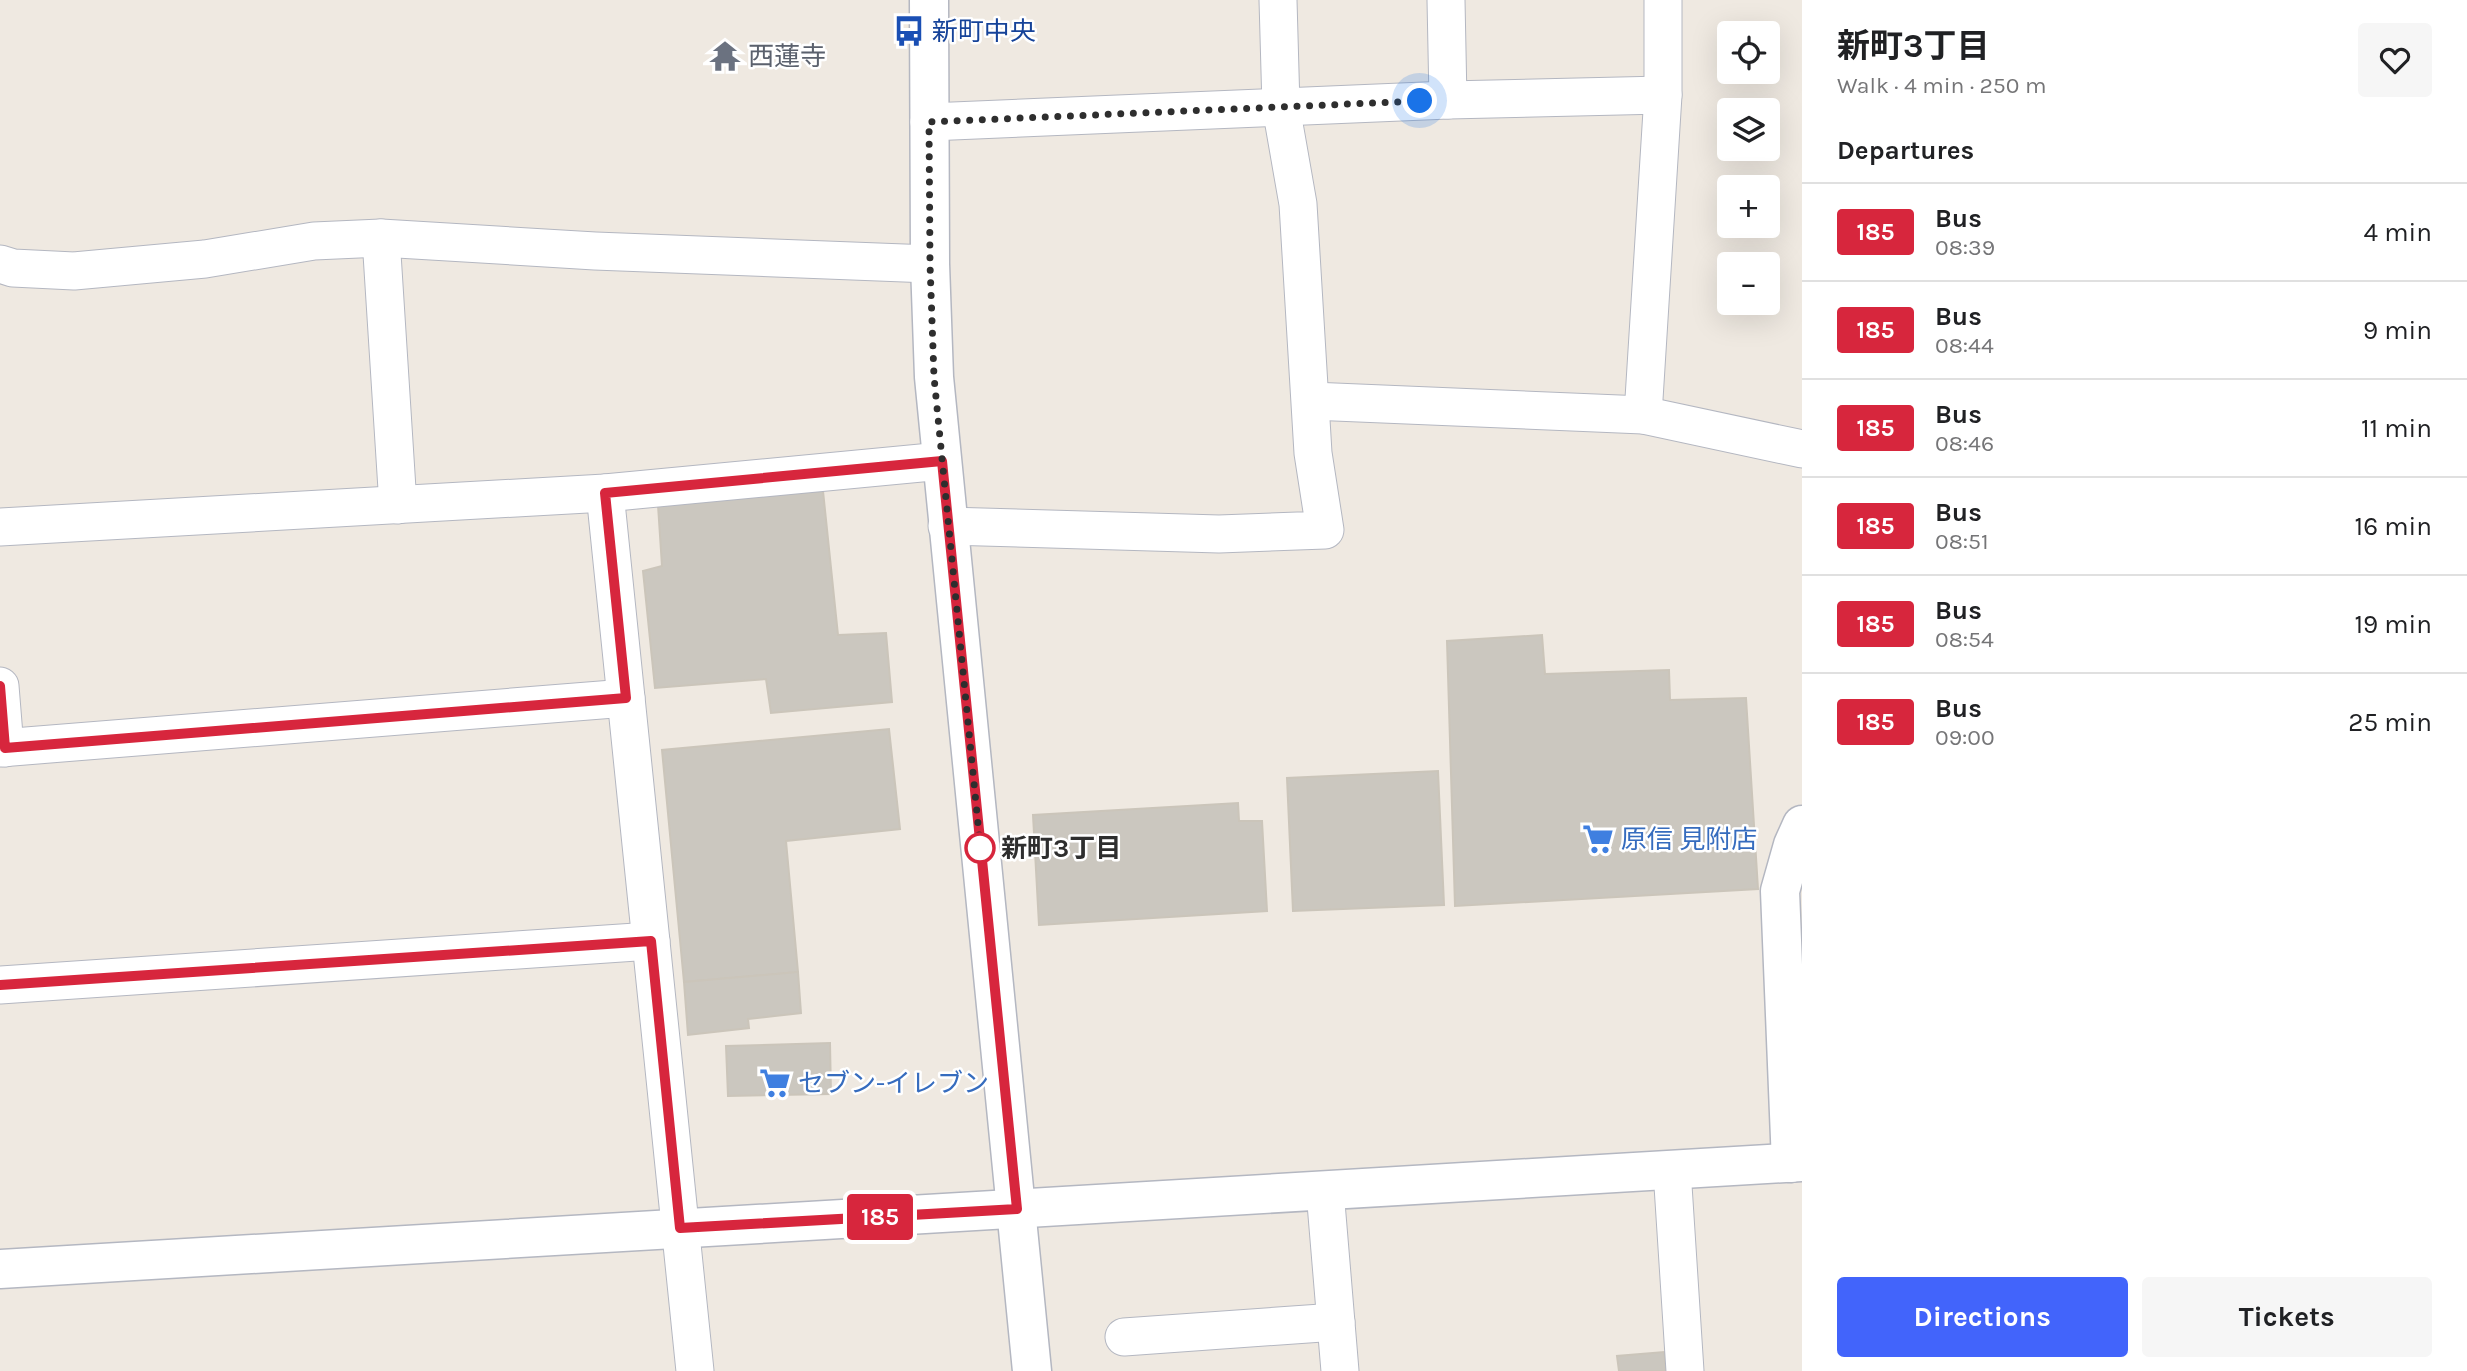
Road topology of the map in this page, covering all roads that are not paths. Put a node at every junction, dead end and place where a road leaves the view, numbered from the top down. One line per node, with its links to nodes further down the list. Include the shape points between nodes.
1 (929, 0): 8 (street)
2 (1278, 0): 7 (street)
3 (1446, 0): 6 (street)
4 (1663, 0): 5 (street)
5 (1663, 95): 6 (street); 13 (street)
6 (1448, 100): 7 (street)
7 (1281, 107): 8 (street); 12 (street, via 1298,204)
8 (929, 122): 11 (street)
9 (381, 238): 10 (street, via 314,240 205,259 74,271); 11 (street); 17 (street)
10 (0, 264)
11 (930, 264): 15 (street)
12 (1311, 401): 13 (street); 18 (street, via 1313,453 1325,530 1219,534)
13 (1643, 415): 14 (street)
14 (1802, 449)
15 (942, 461): 16 (street); 18 (street)
16 (605, 493): 17 (street); 21 (street)
17 (398, 505): 19 (street)
18 (947, 526): 29 (street)
19 (0, 527)
20 (0, 686): 22 (street)
21 (626, 698): 22 (street); 24 (street)
22 (2, 748)
23 (1802, 825): 26 (street, via 1780,891)
24 (651, 941): 25 (street); 30 (street)
25 (0, 985)
26 (1796, 1162): 27 (street)
27 (1672, 1170): 28 (street); 37 (street)
28 (1325, 1191): 29 (street); 32 (street)
29 (1017, 1209): 30 (street); 35 (street)
30 (680, 1228): 31 (street); 34 (street)
31 (0, 1269)
32 (1336, 1322): 33 (street); 36 (street)
33 (1124, 1337)
34 (695, 1371)
35 (1032, 1371)
36 (1340, 1371)
37 (1685, 1371)

